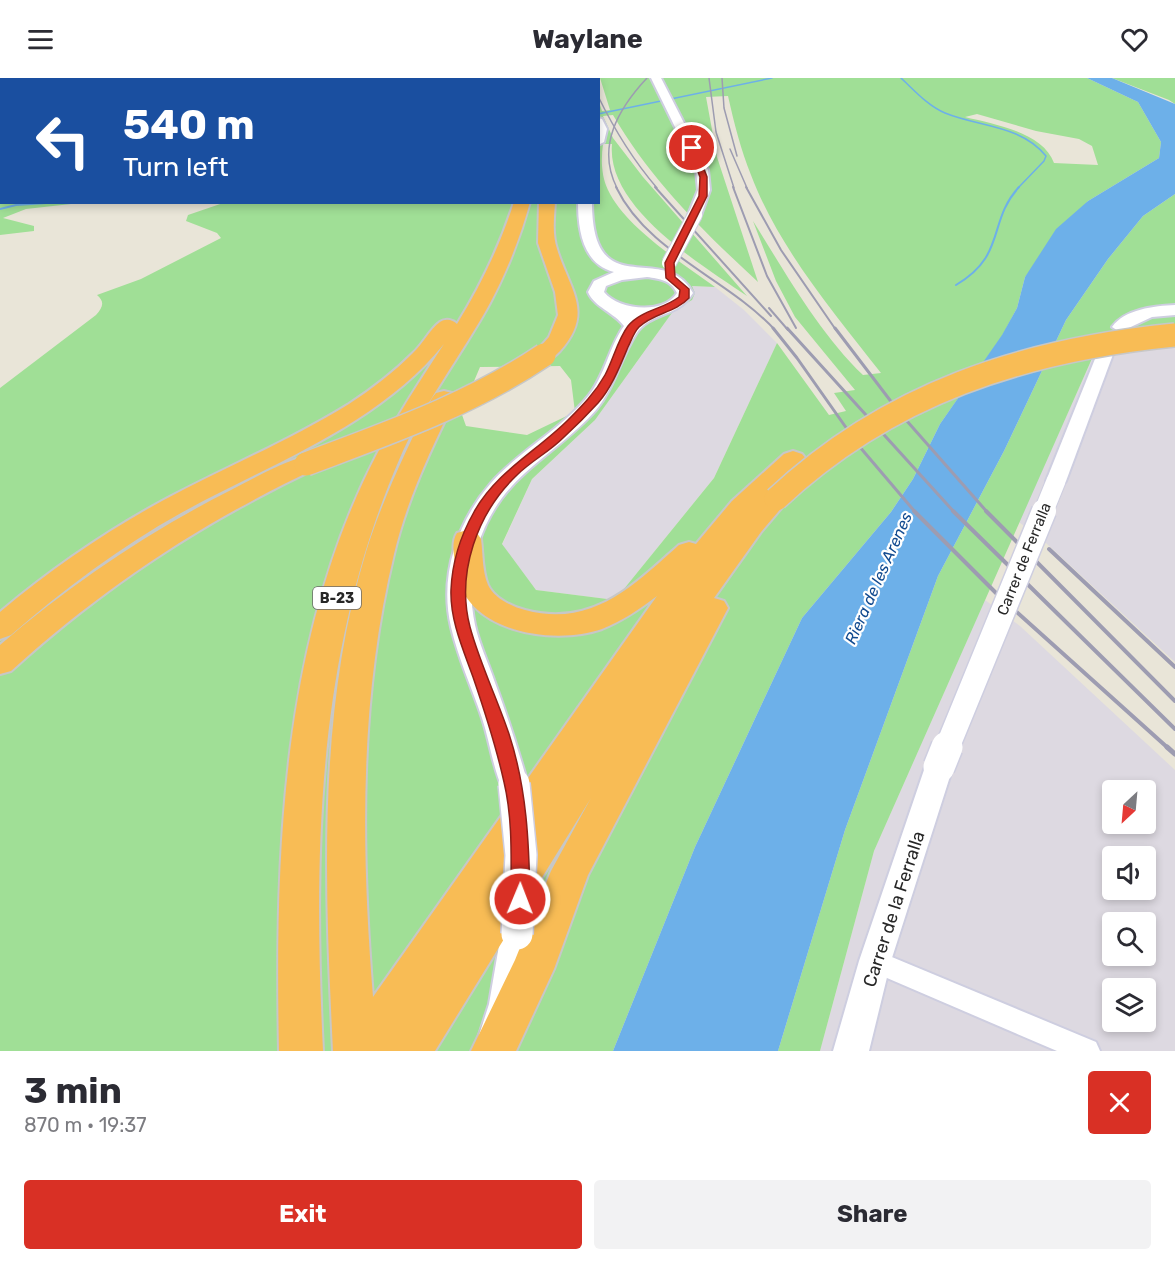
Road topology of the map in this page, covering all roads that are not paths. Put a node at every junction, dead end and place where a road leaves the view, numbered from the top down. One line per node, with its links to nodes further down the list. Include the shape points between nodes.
1 (656, 78): 8 (main road, bridge, via 704,177 702,200)
2 (509, 204): 21 (highway, via 471,290 441,336 411,368 350,412 118,539)
3 (521, 204): 25 (highway, B-23, via 493,278 388,455 339,588 317,688 305,778 299,888)
4 (538, 204): 26 (highway, B-23, via 519,264 415,453 376,564 358,657 349,754 346,852)
5 (547, 204): 22 (highway, bridge, via 548,247 567,291 569,308 563,331 544,355 458,403 306,464 226,502 119,566)
6 (585, 204): 7 (main road, via 587,228)
7 (602, 262): 9 (main road); 10 (main road)
8 (670, 270): 9 (main road); 12 (main road, via 684,289 684,298)
9 (638, 273): 10 (main road)
10 (604, 280): 11 (main road, via 596,292 602,301)
11 (614, 307): 12 (main road); 16 (main road)
12 (657, 310): 16 (main road)
13 (1175, 312): 14 (main road)
14 (1124, 324)
15 (1175, 325): 19 (highway, via 1048,344 918,385 808,448 767,480)
16 (633, 327): 20 (main road, via 596,399 498,488)
17 (1175, 336): 19 (highway, bridge, via 1105,343 1057,353 951,386 835,448 776,499)
18 (1107, 349): 23 (main road, Carrer de Ferralla, bridge)
19 (740, 522): 20 (highway, via 614,613 595,621 557,626 538,625 507,615 480,597 474,587); 27 (highway, via 688,572); 28 (highway, via 709,582); 29 (highway, via 707,619 570,871 533,969)
20 (467, 539): 29 (main road, bridge, via 459,573 459,609 514,784 521,855 517,934)
21 (0, 628)
22 (0, 663)
23 (939, 767): 24 (main road, Carrer de la Ferralla)
24 (875, 961): 30 (main road, Carrer de la Ferralla); 31 (street)
25 (300, 1043)
26 (355, 1051)
27 (362, 1051)
28 (410, 1051)
29 (493, 1051)
30 (851, 1051)
31 (1087, 1051)

